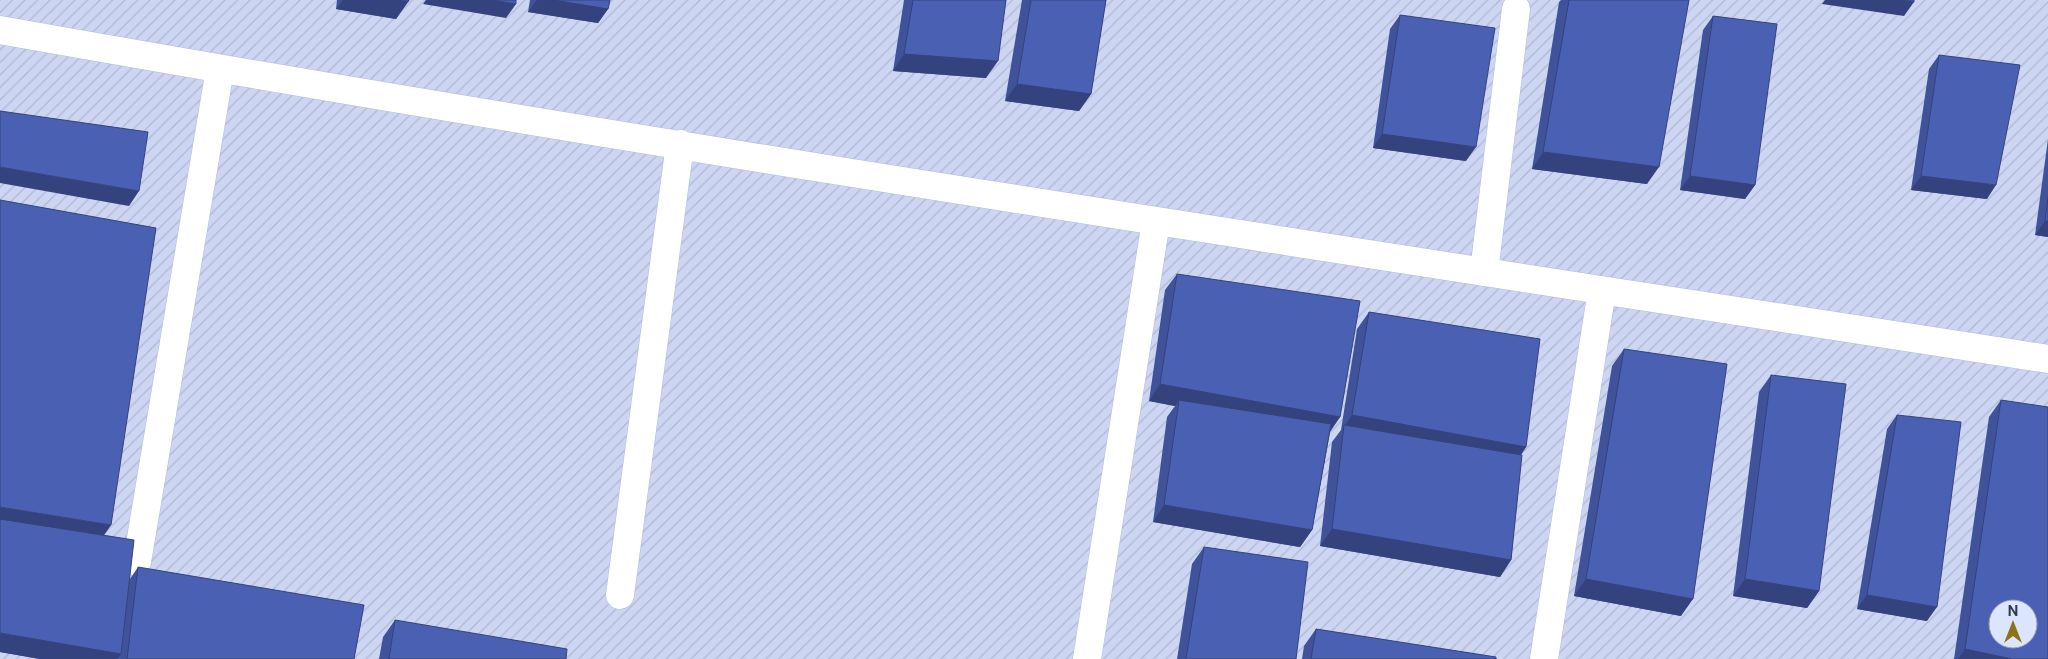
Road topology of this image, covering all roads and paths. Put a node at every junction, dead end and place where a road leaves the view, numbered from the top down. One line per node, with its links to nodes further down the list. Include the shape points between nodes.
1 (1516, 8): 6 (street)
2 (0, 30): 3 (street)
3 (220, 69): 4 (street); 9 (street)
4 (680, 144): 5 (street); 10 (street)
5 (1156, 221): 6 (street); 11 (street)
6 (1484, 272): 7 (street)
7 (1602, 290): 8 (street); 12 (street)
8 (2048, 359)
9 (137, 562)
10 (620, 595)
11 (1088, 659)
12 (1544, 659)

